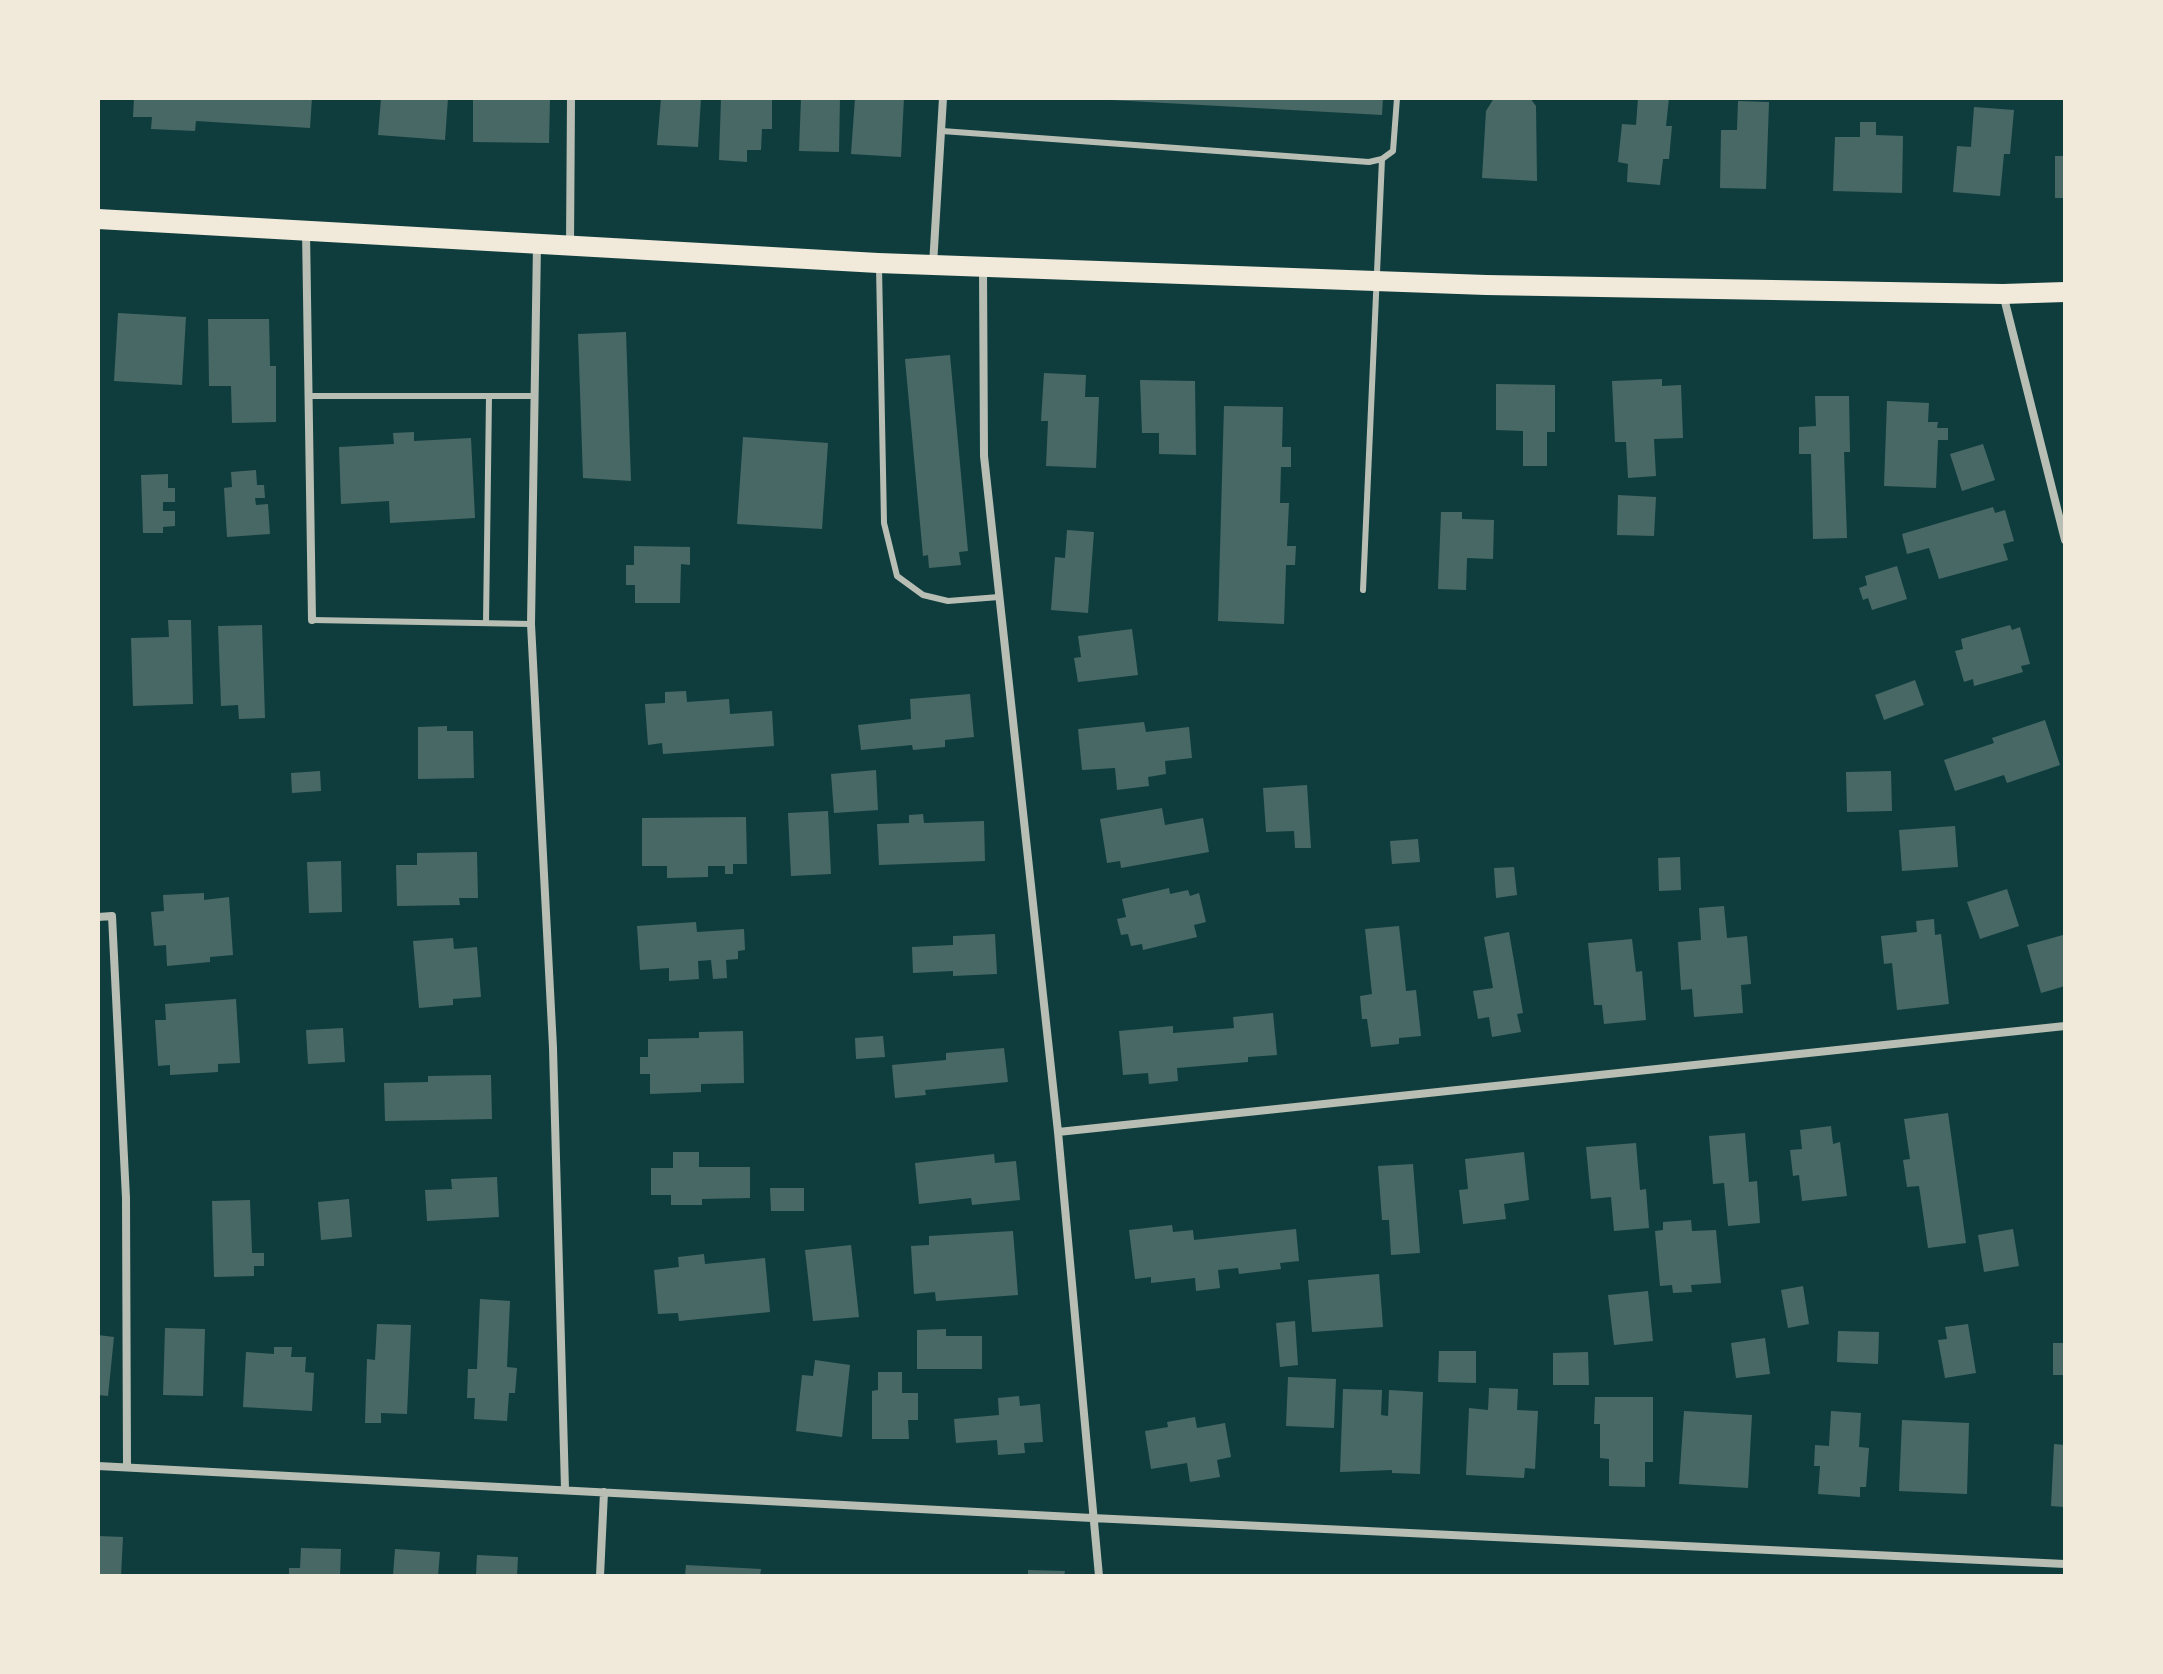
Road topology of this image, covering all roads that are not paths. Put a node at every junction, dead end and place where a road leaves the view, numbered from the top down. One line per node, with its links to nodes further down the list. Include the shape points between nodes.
1 (571, 98): 9 (street)
2 (943, 98): 4 (street)
3 (1397, 98): 5 (lane, via 1393,151)
4 (942, 131): 5 (lane); 11 (street)
5 (1382, 159): 13 (lane)
6 (98, 219): 7 (main road)
7 (306, 230): 8 (main road); 16 (street)
8 (537, 243): 9 (main road); 18 (street)
9 (570, 245): 10 (main road)
10 (878, 263): 11 (main road); 21 (lane, via 884,523 897,576 923,595 948,601)
11 (933, 265): 12 (main road)
12 (983, 267): 13 (main road); 21 (street, via 984,456)
13 (1376, 281): 15 (main road); 20 (lane)
14 (2065, 292): 15 (main road)
15 (2003, 294): 19 (street)
16 (309, 396): 17 (lane); 22 (street)
17 (489, 396): 18 (lane); 23 (lane)
18 (535, 396): 24 (street)
19 (2065, 540)
20 (1363, 590)
21 (999, 597): 27 (street)
22 (312, 620): 23 (lane)
23 (486, 623): 24 (lane)
24 (531, 624): 30 (street, via 553,1048)
25 (98, 917): 29 (street, via 112,916 126,1198)
26 (2065, 1026): 27 (street)
27 (1058, 1132): 32 (street)
28 (98, 1466): 29 (street)
29 (127, 1467): 30 (street)
30 (565, 1489): 31 (street)
31 (604, 1492): 32 (street); 34 (street)
32 (1092, 1518): 33 (street); 35 (street)
33 (2065, 1564)
34 (600, 1576)
35 (1099, 1576)

